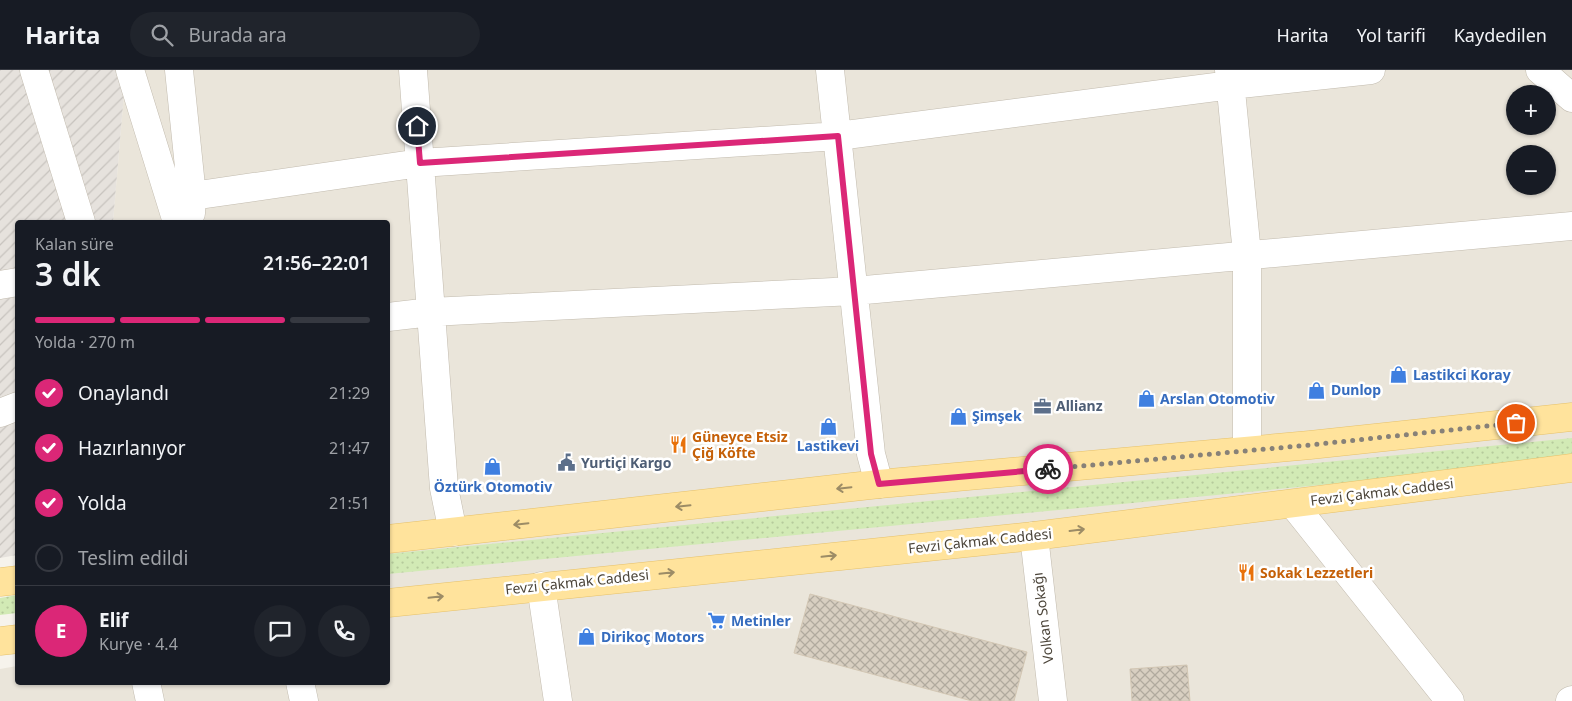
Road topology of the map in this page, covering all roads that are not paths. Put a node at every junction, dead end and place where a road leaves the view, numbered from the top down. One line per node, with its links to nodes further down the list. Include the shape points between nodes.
1 (34, 70): 13 (street)
2 (130, 70): 14 (street)
3 (179, 70): 12 (street)
4 (413, 70): 11 (street)
5 (830, 70): 10 (street)
6 (1372, 70): 8 (street)
7 (1540, 70): 9 (street)
8 (1230, 77): 10 (street); 16 (street)
9 (1572, 98)
10 (838, 136): 11 (street); 17 (street)
11 (420, 163): 12 (street); 18 (street)
12 (191, 209)
13 (80, 220)
14 (176, 220)
15 (1572, 226): 16 (street)
16 (1247, 254): 17 (street); 23 (street)
17 (854, 291): 18 (street); 25 (street, via 871,454)
18 (431, 312): 19 (street); 27 (street, via 444,488)
19 (390, 317)
20 (15, 407): 21 (street)
21 (0, 413)
22 (1572, 417): 23 (main road)
23 (1247, 450): 25 (main road)
24 (1572, 468): 26 (main road, Fevzi Çakmak Caddesi)
25 (879, 484): 27 (main road, one-way to 27)
26 (1293, 504): 28 (main road, Fevzi Çakmak Caddesi, one-way to 26); 42 (street)
27 (453, 532): 29 (main road)
28 (1034, 536): 32 (main road, Fevzi Çakmak Caddesi, one-way to 28); 41 (street, Volkan Sokağı)
29 (390, 539)
30 (15, 580): 31 (main road)
31 (0, 582)
32 (541, 586): 33 (main road, Fevzi Çakmak Caddesi, one-way to 32); 40 (street)
33 (390, 603)
34 (15, 639): 35 (main road)
35 (0, 641)
36 (147, 685): 38 (street)
37 (301, 685): 39 (street)
38 (150, 701)
39 (304, 701)
40 (558, 701)
41 (1053, 701)
42 (1450, 701)

